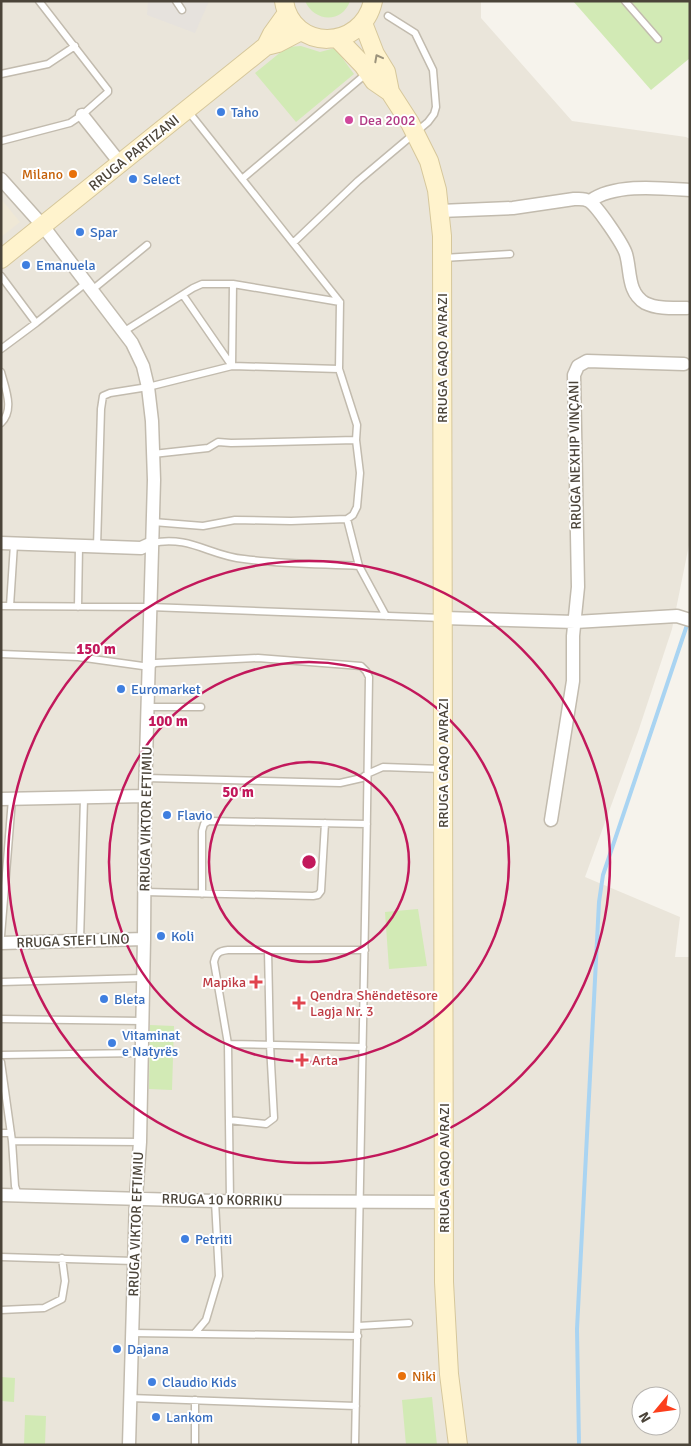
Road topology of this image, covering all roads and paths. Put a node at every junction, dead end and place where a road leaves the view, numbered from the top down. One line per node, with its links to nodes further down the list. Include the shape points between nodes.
1 (40, 1): 12 (lane)
2 (176, 1): 6 (lane)
3 (373, 1): 8 (main road)
4 (625, 1): 11 (lane)
5 (285, 7): 9 (main road); 13 (main road, RRUGA PARTIZANI)
6 (182, 10)
7 (388, 16): 19 (lane, via 414,33 433,70 434,114)
8 (363, 23): 10 (main road); 16 (main road, RRUGA GAQO AVRAZI, one-way to 8, via 386,72)
9 (301, 30): 10 (main road, via 315,38); 13 (main road, RRUGA PARTIZANI)
10 (338, 39): 14 (main road, RRUGA GAQO AVRAZI)
11 (658, 39)
12 (74, 46): 15 (lane, via 48,64); 18 (lane, via 108,90)
13 (266, 46): 17 (main road, RRUGA PARTIZANI)
14 (368, 72): 16 (main road, RRUGA GAQO AVRAZI, via 374,81); 23 (lane)
15 (1, 74)
16 (390, 92): 19 (main road, RRUGA GAQO AVRAZI)
17 (187, 110): 21 (main road, RRUGA PARTIZANI); 23 (lane)
18 (82, 115): 20 (lane, via 70,123); 21 (street)
19 (415, 132): 26 (main road, RRUGA GAQO AVRAZI, via 434,176); 28 (lane)
20 (1, 141)
21 (120, 163): 27 (main road, RRUGA PARTIZANI)
22 (1, 179): 27 (street, RRUGA VIKTOR EFTIMIU)
23 (242, 179): 28 (lane)
24 (690, 190): 25 (street, via 646,188 613,191 597,195)
25 (590, 201): 26 (street, via 574,199 513,208); 38 (street, via 626,252 630,281 639,298 652,306)
26 (440, 211): 31 (main road, RRUGA GAQO AVRAZI)
27 (43, 226): 32 (main road, RRUGA PARTIZANI); 35 (street, RRUGA VIKTOR EFTIMIU)
28 (293, 243): 37 (lane)
29 (147, 245): 35 (lane)
30 (510, 254): 31 (lane)
31 (442, 258): 63 (main road, RRUGA GAQO AVRAZI)
32 (1, 259)
33 (1, 276): 39 (lane)
34 (233, 284): 36 (lane, via 202,284); 37 (lane); 43 (lane)
35 (89, 286): 39 (lane); 40 (street, RRUGA VIKTOR EFTIMIU)
36 (184, 295): 40 (lane); 43 (lane)
37 (340, 302): 44 (lane)
38 (687, 308)
39 (36, 323): 41 (lane)
40 (123, 332): 46 (street, RRUGA VIKTOR EFTIMIU, via 143,366)
41 (1, 349)
42 (684, 364): 65 (street, RRUGA NEXHIP VINÇANI, via 587,361 578,366 574,375 578,587)
43 (232, 366): 44 (lane); 46 (lane)
44 (339, 370): 48 (lane, via 357,425)
45 (1, 372): 47 (lane, via 9,410)
46 (148, 387): 49 (street, RRUGA VIKTOR EFTIMIU); 56 (lane, via 103,396)
47 (1, 423)
48 (356, 440): 49 (lane, via 218,442 208,448); 50 (lane, via 360,473 357,507)
49 (153, 454): 51 (street, RRUGA VIKTOR EFTIMIU)
50 (347, 519): 51 (lane, via 234,520 203,526); 57 (lane)
51 (153, 522): 53 (street, RRUGA VIKTOR EFTIMIU)
52 (1, 543): 54 (street)
53 (152, 543): 56 (street, via 141,548); 57 (lane, via 194,544 242,559); 61 (street, RRUGA VIKTOR EFTIMIU)
54 (14, 544): 55 (street); 59 (lane)
55 (79, 546): 56 (street); 60 (lane)
56 (97, 547)
57 (359, 566): 62 (lane)
58 (1, 606): 59 (lane)
59 (10, 606): 60 (lane)
60 (78, 607): 61 (lane)
61 (150, 607): 62 (lane); 67 (street, RRUGA VIKTOR EFTIMIU)
62 (386, 616): 63 (lane)
63 (444, 618): 65 (street); 70 (main road, RRUGA GAQO AVRAZI)
64 (684, 618): 65 (street)
65 (575, 622): 76 (street, RRUGA NEXHIP VINÇANI, via 572,700)
66 (1, 654): 67 (lane, via 78,657)
67 (150, 667): 68 (street, RRUGA VIKTOR EFTIMIU); 71 (lane, via 155,663 258,658 362,666 369,677)
68 (148, 707): 69 (lane); 72 (street, RRUGA VIKTOR EFTIMIU)
69 (201, 707)
70 (444, 769): 71 (lane, via 383,767); 108 (main road, RRUGA GAQO AVRAZI)
71 (367, 774): 72 (lane, via 340,783); 78 (lane)
72 (146, 778): 73 (street, RRUGA VIKTOR EFTIMIU)
73 (145, 796): 74 (street); 79 (street, RRUGA VIKTOR EFTIMIU)
74 (84, 798): 75 (street); 83 (lane)
75 (6, 799): 81 (lane)
76 (552, 820)
77 (325, 823): 78 (lane); 80 (lane, via 321,891 318,895); 80 (lane, via 209,821 202,831)
78 (367, 824): 86 (lane)
79 (145, 892): 80 (lane); 82 (street, RRUGA VIKTOR EFTIMIU)
80 (202, 894)
81 (1, 936)
82 (144, 939): 83 (street, RRUGA STEFI LINO); 87 (street, RRUGA VIKTOR EFTIMIU)
83 (80, 941): 84 (street, RRUGA STEFI LINO)
84 (1, 943)
85 (268, 950): 86 (lane); 91 (lane, via 219,951 216,956 214,962); 92 (lane)
86 (365, 950): 93 (lane)
87 (143, 978): 88 (lane); 90 (street, RRUGA VIKTOR EFTIMIU)
88 (1, 982)
89 (1, 1019): 90 (lane)
90 (142, 1021): 94 (street, RRUGA VIKTOR EFTIMIU)
91 (228, 1044): 92 (lane); 97 (lane)
92 (270, 1045): 93 (lane); 97 (lane, via 274,1118 266,1124)
93 (363, 1047): 107 (lane)
94 (141, 1053): 95 (lane); 101 (street, RRUGA VIKTOR EFTIMIU)
95 (1, 1055)
96 (1, 1062): 99 (lane)
97 (229, 1120): 106 (lane)
98 (1, 1133): 99 (lane)
99 (11, 1133): 100 (lane)
100 (12, 1141): 101 (lane); 103 (lane)
101 (140, 1142): 104 (street, RRUGA VIKTOR EFTIMIU)
102 (1, 1194): 103 (street, RRUGA 10 KORRIKU)
103 (18, 1195): 104 (street, RRUGA 10 KORRIKU)
104 (136, 1198): 105 (street, RRUGA 10 KORRIKU); 111 (street, RRUGA VIKTOR EFTIMIU)
105 (215, 1201): 106 (street, RRUGA 10 KORRIKU); 116 (lane, via 219,1276 206,1320)
106 (230, 1201): 107 (street, RRUGA 10 KORRIKU)
107 (361, 1201): 108 (street, RRUGA 10 KORRIKU); 114 (lane)
108 (444, 1202): 124 (main road, RRUGA GAQO AVRAZI, via 445,1328)
109 (1, 1257): 110 (lane)
110 (62, 1258): 111 (lane); 112 (lane, via 65,1281 62,1299 44,1308)
111 (134, 1261): 115 (street, RRUGA VIKTOR EFTIMIU)
112 (1, 1310)
113 (409, 1323): 114 (lane)
114 (358, 1326): 117 (lane)
115 (132, 1333): 116 (lane); 118 (street, RRUGA VIKTOR EFTIMIU)
116 (195, 1334): 117 (lane)
117 (358, 1336): 120 (lane)
118 (130, 1398): 119 (lane); 121 (street, RRUGA VIKTOR EFTIMIU)
119 (195, 1400): 120 (lane); 122 (lane)
120 (356, 1406): 123 (lane)
121 (129, 1445)
122 (195, 1445)
123 (355, 1445)
124 (458, 1445)

